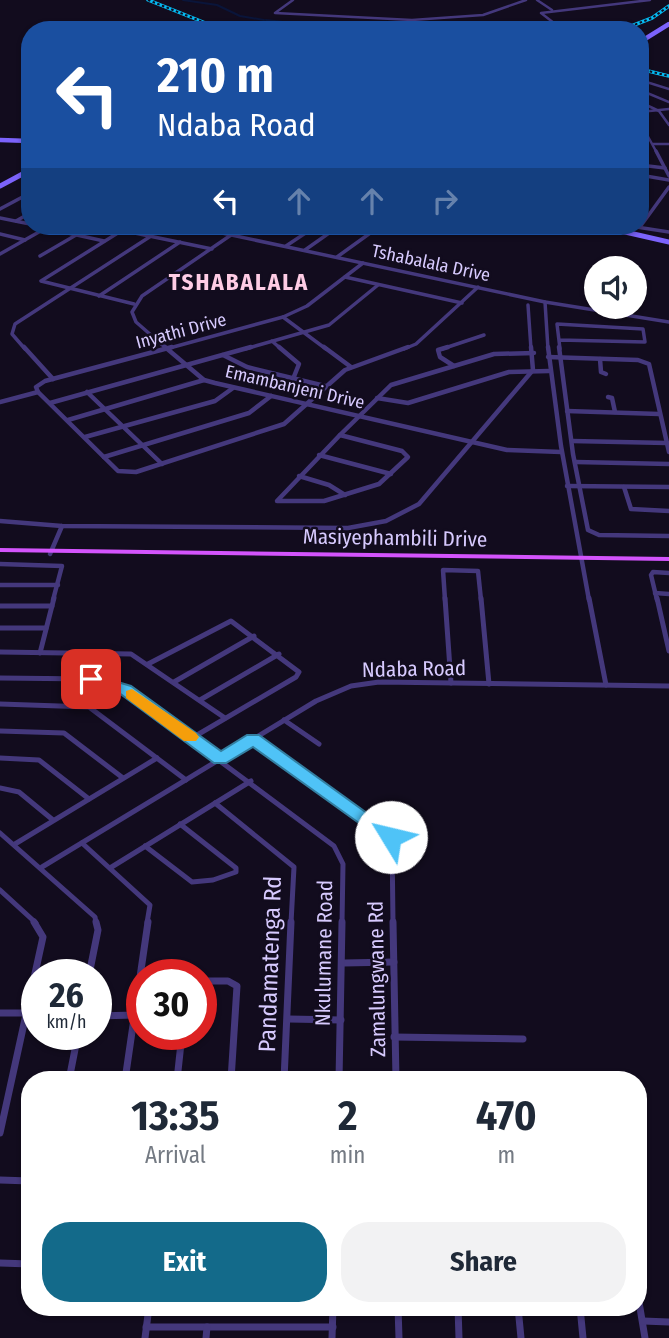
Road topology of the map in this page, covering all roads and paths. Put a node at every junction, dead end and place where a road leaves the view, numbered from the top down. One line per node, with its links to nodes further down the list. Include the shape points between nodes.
1 (293, 0): 2 (street, via 275,13 412,20 483,15)
2 (526, 0)
3 (537, 0): 4 (street); 6 (street)
4 (546, 0)
5 (650, 0): 6 (street)
6 (552, 10): 7 (street, via 541,14)
7 (551, 21)
8 (669, 24): 9 (street)
9 (649, 36)
10 (649, 83): 11 (street)
11 (669, 89)
12 (649, 94): 13 (street)
13 (669, 102)
14 (649, 106): 16 (street)
15 (669, 109): 16 (street)
16 (659, 111): 17 (street); 18 (street)
17 (649, 112)
18 (669, 125)
19 (649, 137): 22 (street)
20 (0, 140): 21 (street)
21 (21, 141)
22 (653, 144): 23 (street); 25 (street)
23 (669, 144)
24 (649, 166): 25 (street)
25 (664, 168): 28 (street)
26 (21, 175): 29 (street)
27 (649, 176): 28 (street)
28 (669, 178)
29 (0, 186)
30 (669, 187): 33 (street)
31 (21, 197): 32 (street)
32 (0, 208)
33 (649, 215)
34 (0, 218): 36 (street)
35 (21, 218): 36 (street)
36 (16, 221): 37 (street)
37 (21, 222)
38 (649, 229): 39 (street)
39 (669, 232)
40 (0, 234): 51 (street)
41 (31, 235): 51 (street)
42 (76, 235): 52 (street); 59 (street)
43 (114, 235): 52 (street)
44 (147, 235): 50 (street)
45 (231, 235): 55 (street, Tshabalala Drive); 56 (street)
46 (302, 235): 55 (street)
47 (326, 235): 57 (street)
48 (368, 235): 60 (street)
49 (641, 235): 54 (street)
50 (151, 236): 53 (street); 65 (street)
51 (25, 240): 58 (street)
52 (104, 241): 65 (street, via 42,280)
53 (180, 242): 56 (street); 66 (street)
54 (669, 242)
55 (286, 246): 57 (street, Tshabalala Drive)
56 (212, 249): 69 (street)
57 (305, 250): 60 (street, Tshabalala Drive)
58 (1, 253)
59 (40, 256)
60 (337, 257): 61 (street, Tshabalala Drive)
61 (363, 263): 62 (street, Inyathi Drive); 64 (street, Tshabalala Drive)
62 (345, 277): 63 (street); 71 (street, Inyathi Drive, via 307,306)
63 (378, 285): 68 (street); 73 (street, via 335,322)
64 (478, 287): 67 (street, Tshabalala Drive); 68 (street)
65 (67, 289): 66 (street); 89 (street, via 19,320 12,330)
66 (99, 296): 69 (street)
67 (545, 302): 72 (street, Tshabalala Drive); 80 (street)
68 (463, 303): 85 (street, via 412,347)
69 (134, 304): 77 (street, Emambanjeni Drive, via 133,317)
70 (528, 305): 78 (street)
71 (283, 317): 73 (street); 77 (street, Inyathi Drive)
72 (669, 321)
73 (304, 332): 76 (street); 85 (street)
74 (484, 335): 84 (street, via 438,350 440,357)
75 (559, 340): 75 (street, via 641,344 645,342 643,329 638,327 559,324); 81 (street)
76 (272, 341): 79 (street); 90 (street, via 299,364)
77 (168, 349): 83 (street, Emambanjeni Drive); 89 (street, Inyathi Drive)
78 (534, 353): 84 (street, via 494,354); 86 (street)
79 (223, 355): 83 (street); 90 (street, via 237,364)
80 (548, 357): 81 (street); 87 (street)
81 (561, 358): 82 (street); 103 (street)
82 (600, 359): 88 (street, via 601,372); 105 (street, via 649,364)
83 (187, 365): 91 (street, Emambanjeni Drive); 95 (street)
84 (454, 366): 98 (street, via 393,384)
85 (351, 367): 92 (street)
86 (533, 370): 87 (street); 98 (street, via 505,373 408,403); 112 (street)
87 (549, 371): 115 (street)
88 (606, 374)
89 (54, 379): 94 (street, Inyathi Drive, via 39,384)
90 (293, 379): 92 (street)
91 (204, 380): 93 (street, Emambanjeni Drive); 102 (street)
92 (325, 386): 101 (street)
93 (233, 388): 96 (street, Emambanjeni Drive); 108 (street, via 215,401)
94 (38, 392): 99 (street, Inyathi Drive); 100 (street)
95 (87, 392): 100 (street); 102 (street)
96 (271, 396): 101 (street, Emambanjeni Drive); 114 (street, via 249,413)
97 (608, 397): 104 (street)
98 (377, 398): 106 (street)
99 (0, 402)
100 (50, 403): 107 (street)
101 (307, 404): 106 (street, Emambanjeni Drive); 120 (street, via 273,429)
102 (107, 409): 107 (street); 108 (street)
103 (567, 411): 104 (street); 111 (street)
104 (615, 412): 105 (street)
105 (659, 414): 113 (street)
106 (358, 416): 109 (street); 112 (street, Emambanjeni Drive)
107 (68, 420): 110 (street)
108 (124, 426): 110 (street); 114 (street)
109 (340, 435): 117 (street); 122 (street, via 406,452 408,457)
110 (85, 438): 118 (street)
111 (572, 441): 113 (street); 119 (street)
112 (474, 442): 115 (street, Emambanjeni Drive, via 507,450); 131 (street, via 416,506 372,525)
113 (667, 443): 116 (street)
114 (142, 445): 118 (street); 120 (street)
115 (561, 452): 124 (street)
116 (669, 452)
117 (319, 455): 122 (street); 123 (street)
118 (104, 457): 120 (street, via 122,473)
119 (576, 462): 121 (street); 125 (street)
120 (162, 464)
121 (669, 464)
122 (391, 474): 128 (street, via 379,484)
123 (299, 476): 128 (street); 128 (street, via 277,501 324,501)
124 (567, 486): 125 (street); 136 (street)
125 (580, 486): 126 (street); 132 (street, via 587,528 592,533)
126 (625, 487): 127 (street); 129 (street, via 632,510)
127 (669, 487)
128 (345, 495)
129 (669, 511)
130 (0, 521): 131 (street)
131 (62, 526): 134 (street)
132 (669, 536)
133 (0, 552): 134 (main road, Masiyephambili Drive)
134 (51, 552): 135 (main road, Masiyephambili Drive)
135 (442, 556): 136 (main road, Masiyephambili Drive); 139 (street)
136 (581, 558): 137 (main road, Masiyephambili Drive); 164 (street)
137 (669, 559)
138 (0, 564): 142 (street, via 61,565)
139 (443, 570): 162 (street); 163 (street, via 478,570)
140 (669, 573): 143 (street, via 652,574)
141 (0, 584): 142 (street)
142 (58, 585): 146 (street)
143 (655, 593): 144 (street); 147 (street)
144 (669, 594)
145 (0, 606): 146 (street)
146 (52, 606): 150 (street)
147 (661, 615): 148 (street); 152 (street)
148 (669, 616)
149 (0, 628): 150 (street)
150 (46, 628): 155 (street)
151 (254, 636): 157 (street); 158 (street, via 229,621); 161 (street)
152 (667, 638): 153 (street)
153 (669, 651)
154 (0, 652): 155 (street)
155 (40, 653): 156 (street)
156 (74, 653): 158 (street, via 128,653); 160 (street)
157 (279, 654): 166 (street); 168 (street, via 298,676)
158 (148, 664): 161 (street)
159 (0, 678): 160 (street, Nkulumane Road)
160 (70, 678): 171 (street, Nkulumane Road, via 119,686)
161 (173, 682): 166 (street)
162 (451, 683): 163 (street, Ndaba Road); 169 (street, Ndaba Road, via 351,686)
163 (489, 684): 164 (street, Ndaba Road)
164 (606, 685): 165 (street, Ndaba Road)
165 (669, 686)
166 (200, 700): 168 (street)
167 (0, 704): 175 (street, via 84,706)
168 (225, 718): 171 (street)
169 (284, 720): 172 (street, Ndaba Road); 173 (street)
170 (0, 731): 177 (street, via 64,733)
171 (192, 738): 176 (street, Nkulumane Road)
172 (253, 739): 176 (street, Ndaba Road); 195 (street, Zamalungwane Rd, via 391,837)
173 (319, 744)
174 (0, 758): 181 (street, via 39,760)
175 (157, 758): 177 (street); 178 (street)
176 (220, 759): 178 (street, Ndaba Road); 179 (street, Nkulumane Road)
177 (123, 778): 181 (street)
178 (186, 780): 187 (street, Ndaba Road)
179 (251, 781): 182 (street); 196 (street, Nkulumane Road, via 328,840 342,857)
180 (0, 788): 183 (street, via 19,792)
181 (89, 799): 183 (street)
182 (215, 803): 184 (street); 200 (street, Pandamatenga Rd, via 294,867)
183 (53, 820): 186 (street)
184 (180, 824): 188 (street); 188 (street, via 236,872 192,882)
185 (0, 833): 186 (street)
186 (15, 844): 189 (street)
187 (82, 844): 189 (street, Ndaba Road); 190 (street)
188 (145, 846): 190 (street)
189 (42, 867): 193 (street, via 97,921)
190 (110, 868): 194 (street, via 150,905)
191 (0, 890): 192 (street, via 42,932)
192 (39, 959)
193 (91, 959)
194 (144, 959)
195 (394, 962): 196 (street); 202 (street, Zamalungwane Rd)
196 (344, 963): 201 (street, Nkulumane Road)
197 (217, 981): 211 (street, via 237,986)
198 (0, 1013): 199 (street)
199 (21, 1013)
200 (289, 1018): 201 (street); 212 (street, Pandamatenga Rd)
201 (341, 1020): 213 (street, Nkulumane Road)
202 (394, 1037): 203 (street); 214 (street, Zamalungwane Rd)
203 (523, 1039)
204 (21, 1040): 215 (street)
205 (75, 1050): 208 (street)
206 (130, 1050): 209 (street)
207 (180, 1050): 210 (street)
208 (71, 1071)
209 (126, 1071)
210 (178, 1071)
211 (231, 1071)
212 (285, 1071)
213 (339, 1071)
214 (396, 1071)
215 (0, 1133)
216 (0, 1180): 217 (street)
217 (21, 1181)
218 (0, 1263): 219 (street)
219 (21, 1264)
220 (148, 1316): 229 (street)
221 (333, 1316): 231 (street)
222 (398, 1316): 237 (street)
223 (458, 1316): 238 (street)
224 (519, 1316): 239 (street)
225 (581, 1316): 240 (street)
226 (642, 1316): 227 (street)
227 (643, 1321): 228 (street); 241 (street)
228 (669, 1322)
229 (146, 1326): 230 (street); 233 (street)
230 (207, 1327): 232 (street); 234 (street)
231 (333, 1327): 232 (street); 236 (street)
232 (269, 1328): 235 (street)
233 (145, 1338)
234 (206, 1338)
235 (268, 1338)
236 (332, 1338)
237 (399, 1338)
238 (459, 1338)
239 (521, 1338)
240 (583, 1338)
241 (645, 1338)

